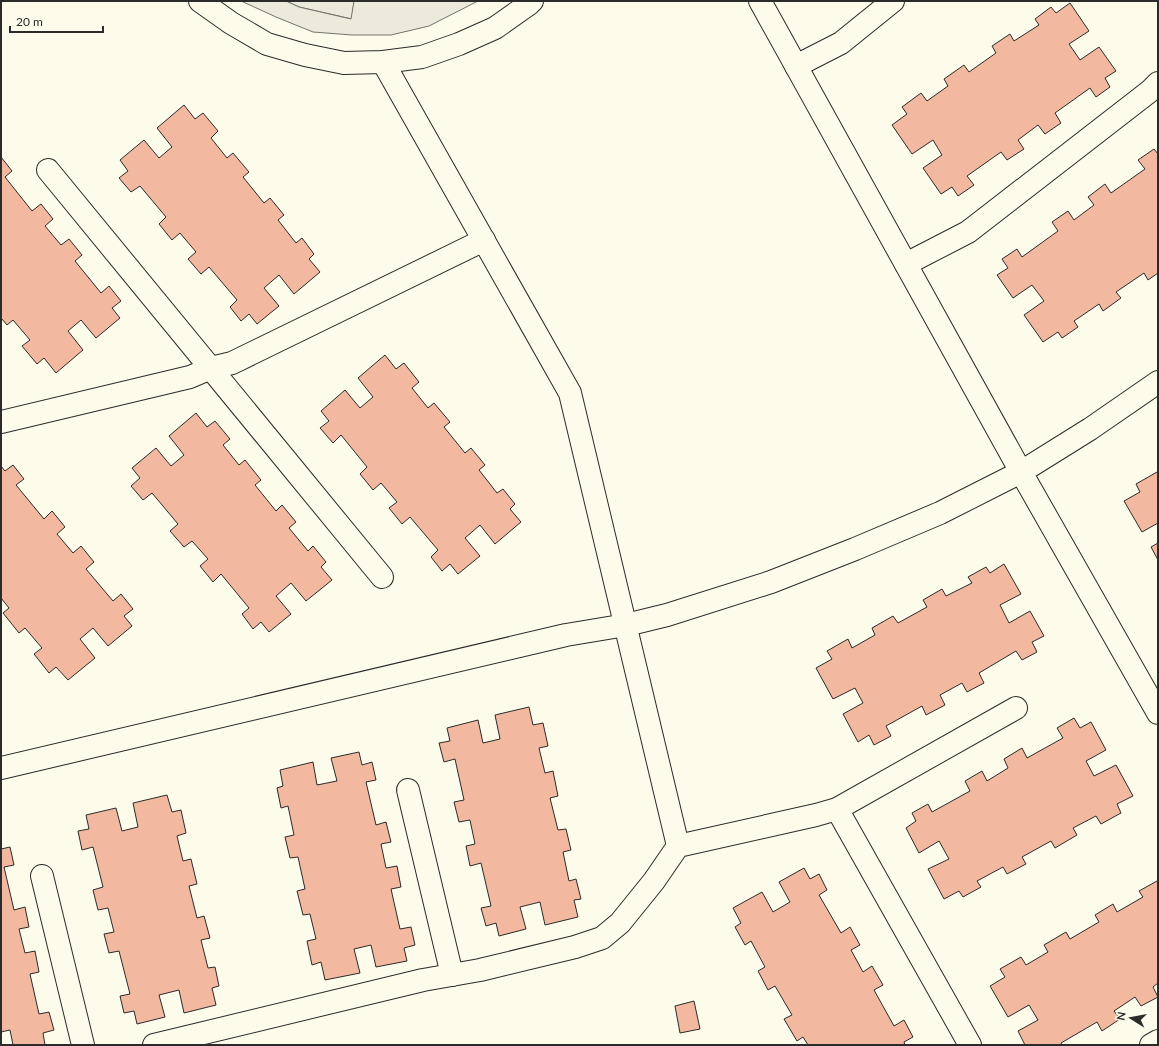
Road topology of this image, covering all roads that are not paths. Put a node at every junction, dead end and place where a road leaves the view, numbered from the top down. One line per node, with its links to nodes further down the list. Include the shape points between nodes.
1 (200, 1): 5 (street, via 267,44 344,63)
2 (532, 1): 5 (street, via 495,28 459,44 422,57)
3 (760, 1): 6 (street)
4 (893, 1): 6 (street, via 841,43)
5 (383, 62): 9 (street)
6 (796, 66): 10 (street)
7 (1158, 83): 10 (street, via 968,232)
8 (48, 170): 11 (street)
9 (484, 240): 11 (street, via 232,363); 16 (street, via 570,393)
10 (906, 264): 14 (street)
11 (211, 368): 13 (street, via 190,377); 15 (street)
12 (1158, 382): 14 (street)
13 (1, 422)
14 (1021, 472): 16 (street, via 940,513 771,582 667,615); 18 (street)
15 (382, 577)
16 (626, 625): 19 (street, via 566,635); 22 (street)
17 (1016, 708): 21 (street)
18 (1158, 712)
19 (1, 768)
20 (408, 790): 24 (street)
21 (837, 809): 22 (street); 28 (street)
22 (678, 846): 24 (street, via 620,923 602,938)
23 (42, 876): 26 (street)
24 (452, 975): 27 (street)
25 (1158, 1041): 29 (street)
26 (83, 1045)
27 (154, 1045)
28 (970, 1045)
29 (1151, 1045)

